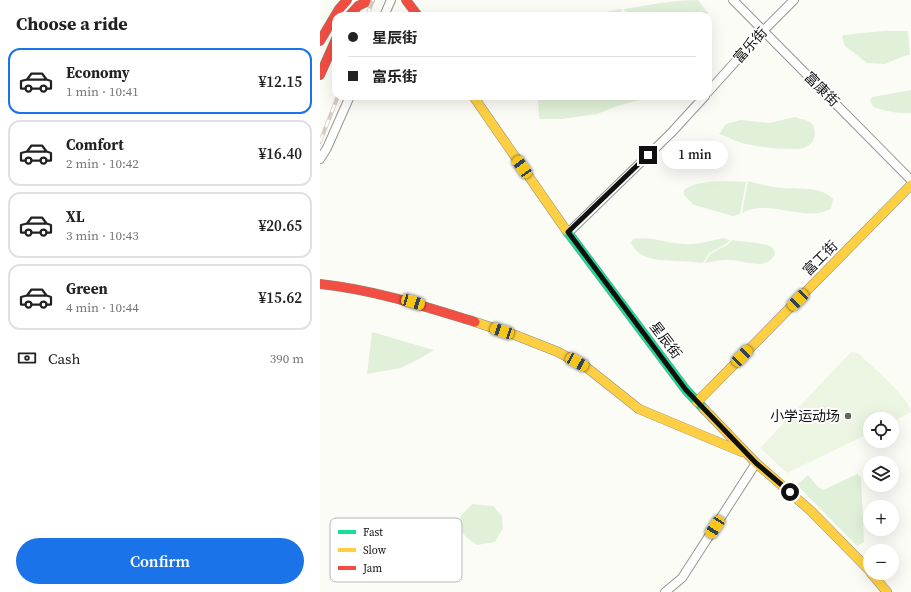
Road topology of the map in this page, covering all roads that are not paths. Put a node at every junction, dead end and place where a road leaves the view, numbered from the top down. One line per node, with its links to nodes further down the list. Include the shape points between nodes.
1 (347, 0): 7 (street)
2 (370, 0): 8 (street)
3 (391, 0): 9 (street)
4 (406, 0): 10 (street)
5 (733, 0): 12 (street, 富康街)
6 (794, 0): 12 (street, 富乐街)
7 (337, 12)
8 (352, 12)
9 (386, 12)
10 (415, 12)
11 (332, 21): 13 (street)
12 (764, 30): 16 (street, 富乐街); 21 (street, 富康街)
13 (320, 41)
14 (332, 48): 15 (street)
15 (320, 75)
16 (712, 88)
17 (348, 100): 20 (street)
18 (476, 100): 23 (street, 星辰街)
19 (701, 100): 23 (street, via 671,133)
20 (320, 159)
21 (911, 180)
22 (911, 185): 25 (street, 富工街)
23 (568, 232): 25 (street, 星辰街)
24 (320, 284): 26 (street, via 398,298 452,314 558,352 586,367 639,409)
25 (697, 402): 26 (street, 星辰街)
26 (747, 454): 27 (street, 星辰街)
27 (756, 463): 28 (street, 星辰街, via 811,511); 30 (street, via 682,578)
28 (863, 564)
29 (877, 580): 31 (street, 星辰街)
30 (665, 592)
31 (886, 592)

